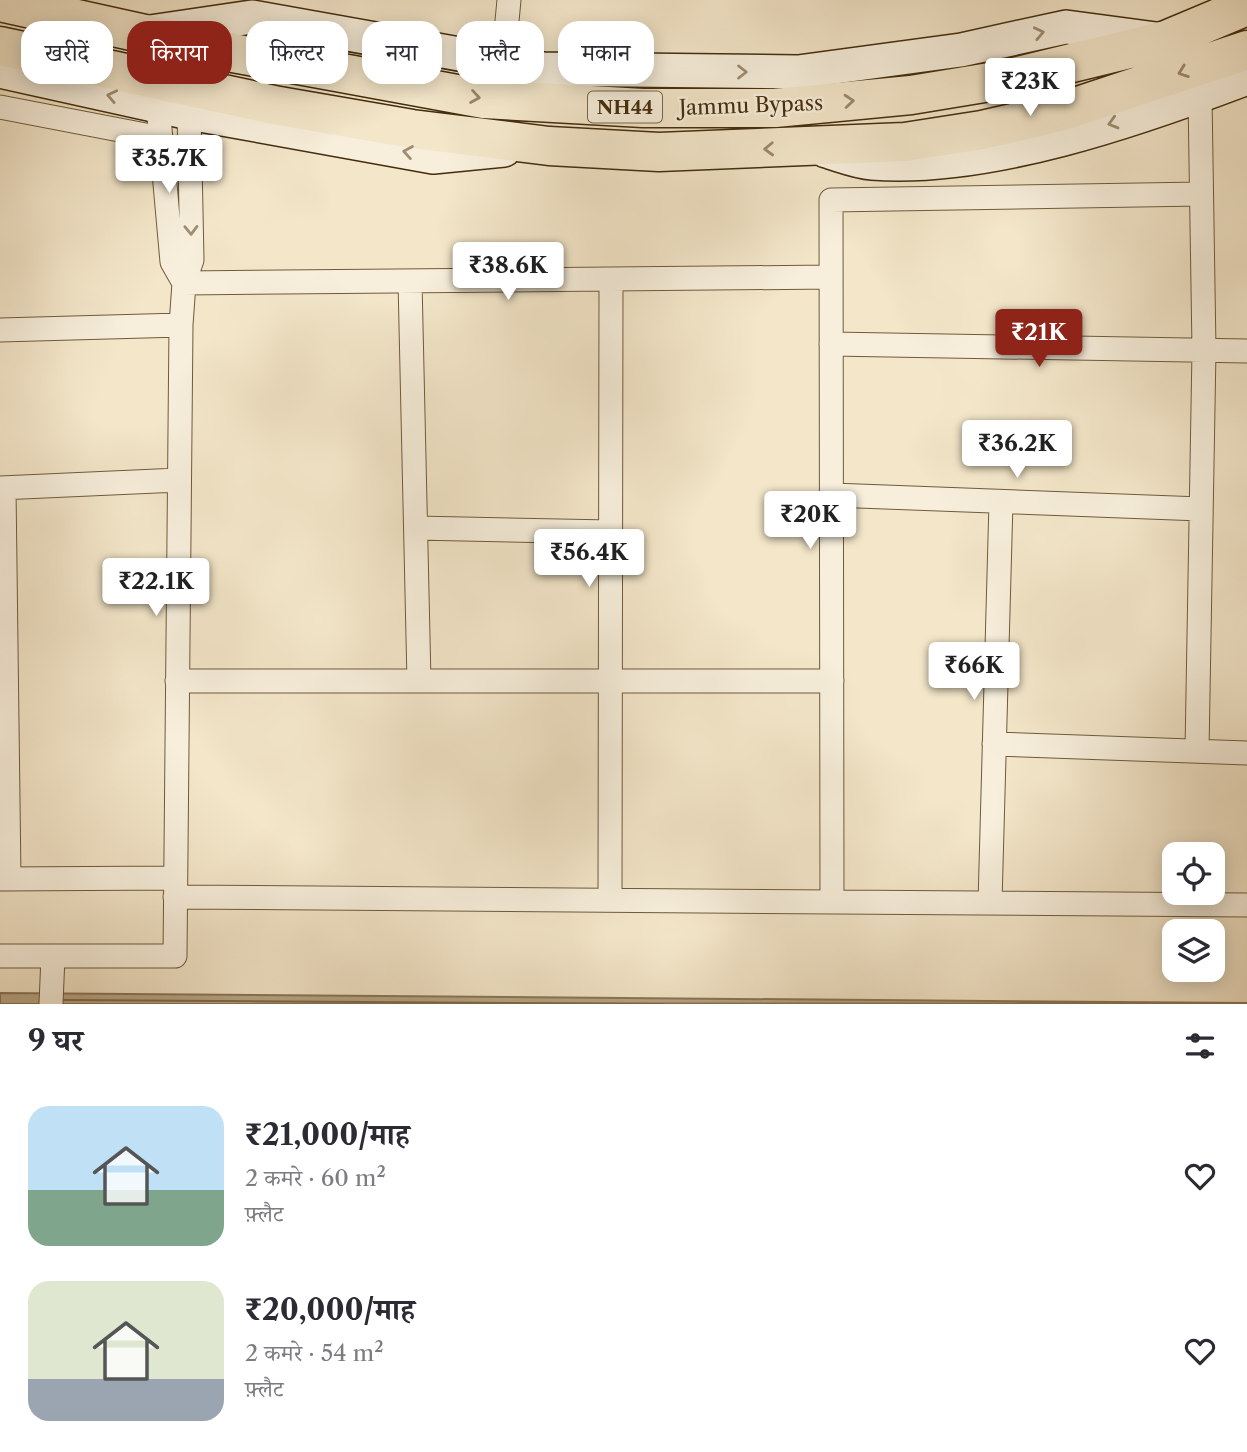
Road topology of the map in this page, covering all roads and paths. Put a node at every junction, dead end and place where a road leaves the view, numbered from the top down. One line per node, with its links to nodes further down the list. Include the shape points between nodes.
1 (509, 0): 5 (street)
2 (0, 2): 6 (highway, Jammu Bypass / NH44)
3 (1247, 6): 7 (highway, Jammu Bypass / NH44)
4 (224, 21): 11 (street, via 252,17)
5 (507, 21)
6 (127, 30)
7 (1166, 40): 10 (highway, Jammu Bypass / NH44, one-way to 7, via 484,99 643,108 775,108 911,95 1002,80); 12 (street, one-way to 7, via 799,72 961,50 1066,27)
8 (0, 46): 18 (highway, Jammu Bypass / NH44, via 292,108)
9 (1247, 50): 19 (highway, Jammu Bypass / NH44, one-way to 19, via 1084,105 982,130 905,142)
10 (232, 53)
11 (456, 54)
12 (544, 69)
13 (0, 71): 17 (street, one-way to 13)
14 (1247, 78): 15 (street)
15 (1200, 97): 19 (street, one-way to 19, via 990,156 871,163); 20 (street)
16 (0, 107): 17 (street)
17 (170, 119): 18 (street, one-way to 17, via 433,157); 24 (street, one-way to 24, via 192,260); 24 (street, via 172,262)
18 (548, 146): 19 (highway, Jammu Bypass / NH44, one-way to 18, via 659,152)
19 (809, 147)
20 (1201, 194): 21 (street, via 831,200); 28 (street)
21 (831, 277): 22 (street); 27 (street)
22 (611, 279): 23 (street); 36 (street)
23 (410, 281): 24 (street); 35 (street)
24 (184, 283): 25 (street)
25 (181, 325): 26 (street); 30 (street)
26 (0, 330)
27 (831, 344): 28 (street); 32 (street)
28 (1204, 350): 29 (street); 34 (street)
29 (1247, 351)
30 (179, 480): 31 (street); 37 (street)
31 (2, 488): 41 (street)
32 (832, 495): 33 (street); 40 (street)
33 (1001, 502): 34 (street); 42 (street)
34 (1201, 509): 43 (street)
35 (415, 528): 36 (street); 38 (street)
36 (611, 532): 39 (street)
37 (177, 681): 38 (street); 46 (street)
38 (419, 681): 39 (street)
39 (611, 681): 40 (street); 47 (street)
40 (832, 681): 48 (street)
41 (4, 719): 45 (street)
42 (994, 744): 43 (street); 49 (street)
43 (1197, 751): 44 (street)
44 (1247, 753)
45 (5, 879): 46 (street)
46 (175, 887): 47 (street); 52 (street, via 174,956)
47 (610, 900): 48 (street)
48 (832, 902): 49 (street)
49 (990, 903): 50 (street)
50 (1247, 905)
51 (0, 956): 52 (street)
52 (53, 956): 53 (street)
53 (51, 994)

